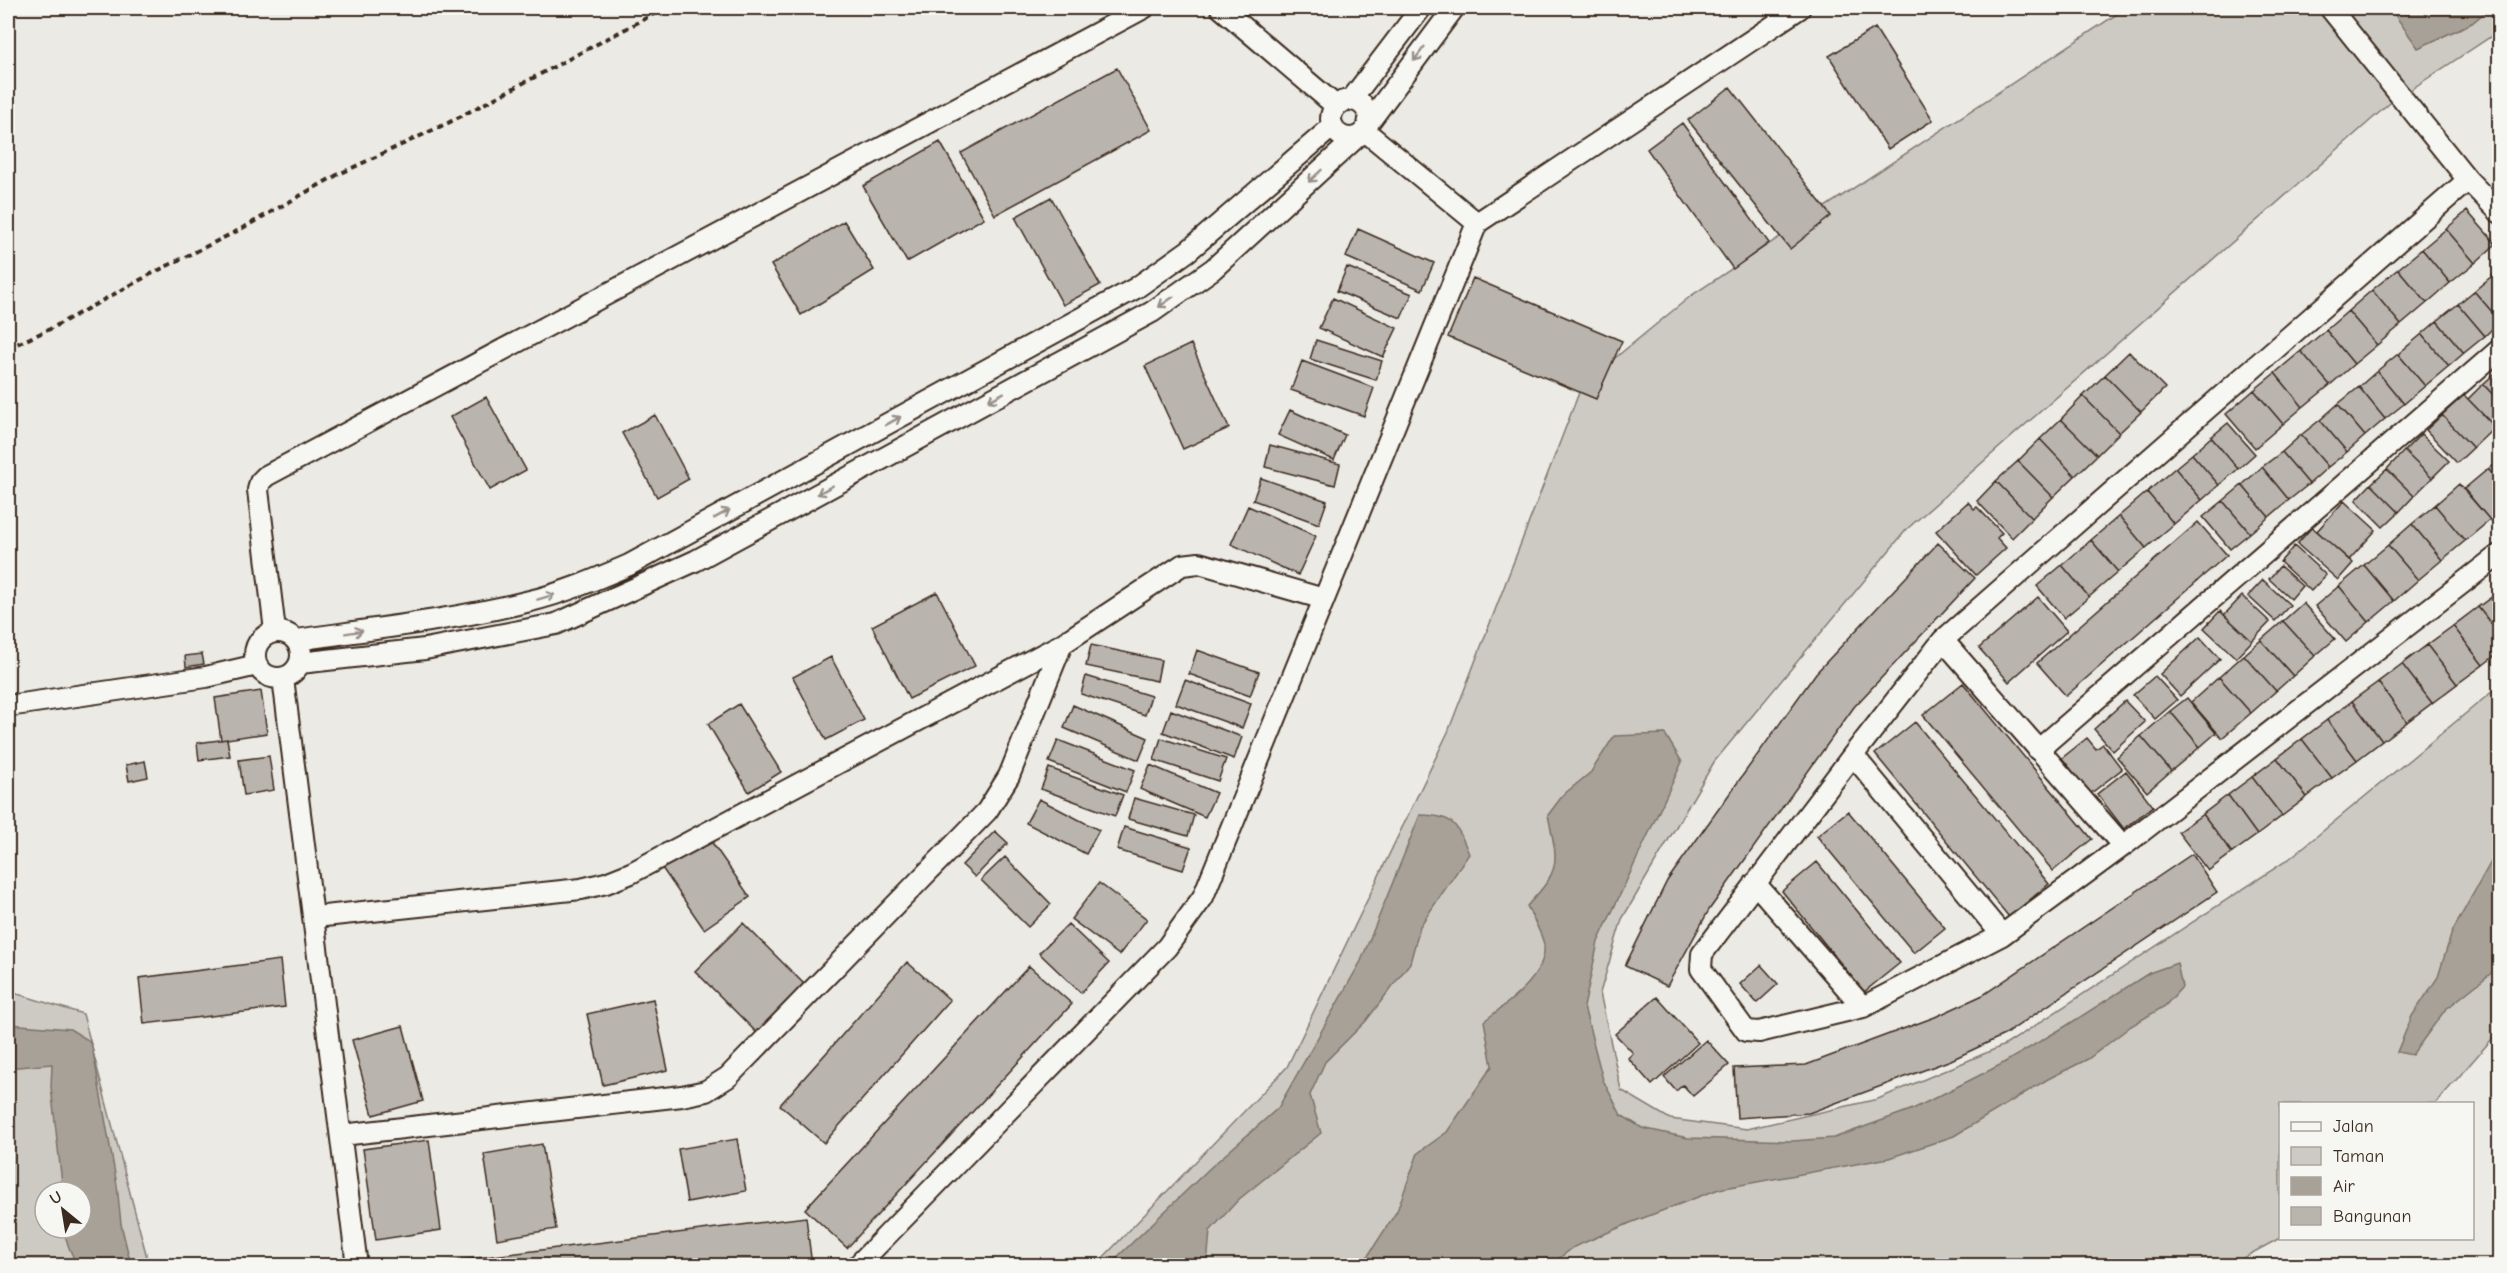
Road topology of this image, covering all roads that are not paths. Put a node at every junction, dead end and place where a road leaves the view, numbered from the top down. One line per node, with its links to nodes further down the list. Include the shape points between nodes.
1 (1144, 8): 18 (street, via 266,476 258,490)
2 (1221, 8): 7 (street)
3 (1421, 8): 7 (street)
4 (1454, 8): 9 (street, one-way to 9)
5 (1800, 8): 12 (street)
6 (2330, 8): 10 (street)
7 (1344, 103): 8 (street, via 1332,116); 9 (street, via 1357,101 1367,110)
8 (1333, 126): 9 (street, via 1340,135); 14 (street, one-way to 8, via 1136,288 1188,251)
9 (1364, 130): 12 (street); 15 (street, one-way to 15, via 1213,269 1152,312)
10 (2468, 180): 11 (street); 20 (street)
11 (2499, 213)
12 (1477, 223): 17 (street)
13 (2499, 349): 26 (street)
14 (865, 436): 15 (street); 19 (street, one-way to 14, via 473,614 573,588 628,565)
15 (878, 461): 22 (street, one-way to 22, via 695,561 556,624 425,649)
16 (2499, 554): 28 (street)
17 (1324, 600): 21 (street, via 1199,563 1182,565); 35 (street, via 1203,897 1167,947)
18 (275, 632): 19 (street, via 285,632); 23 (street, via 259,640 254,657)
19 (296, 640): 22 (street, via 302,653)
20 (1943, 640): 26 (street); 27 (street)
21 (1062, 644): 30 (street, via 606,883 581,889); 33 (street, via 1009,776 987,811 728,1077 706,1091 682,1096)
22 (300, 663): 24 (street, via 296,671)
23 (257, 665): 24 (street, via 270,677); 25 (street, via 206,677)
24 (283, 678): 30 (street)
25 (8, 706)
26 (2038, 750): 28 (street)
27 (1853, 754): 29 (street); 31 (street)
28 (2123, 846): 31 (street)
29 (1755, 883): 32 (street); 32 (street, via 1702,954 1701,969 1740,1026 1759,1032)
30 (315, 916): 33 (street)
31 (2002, 934): 32 (street)
32 (1863, 1007)
33 (342, 1135): 34 (street)
34 (357, 1266)
35 (857, 1266)

